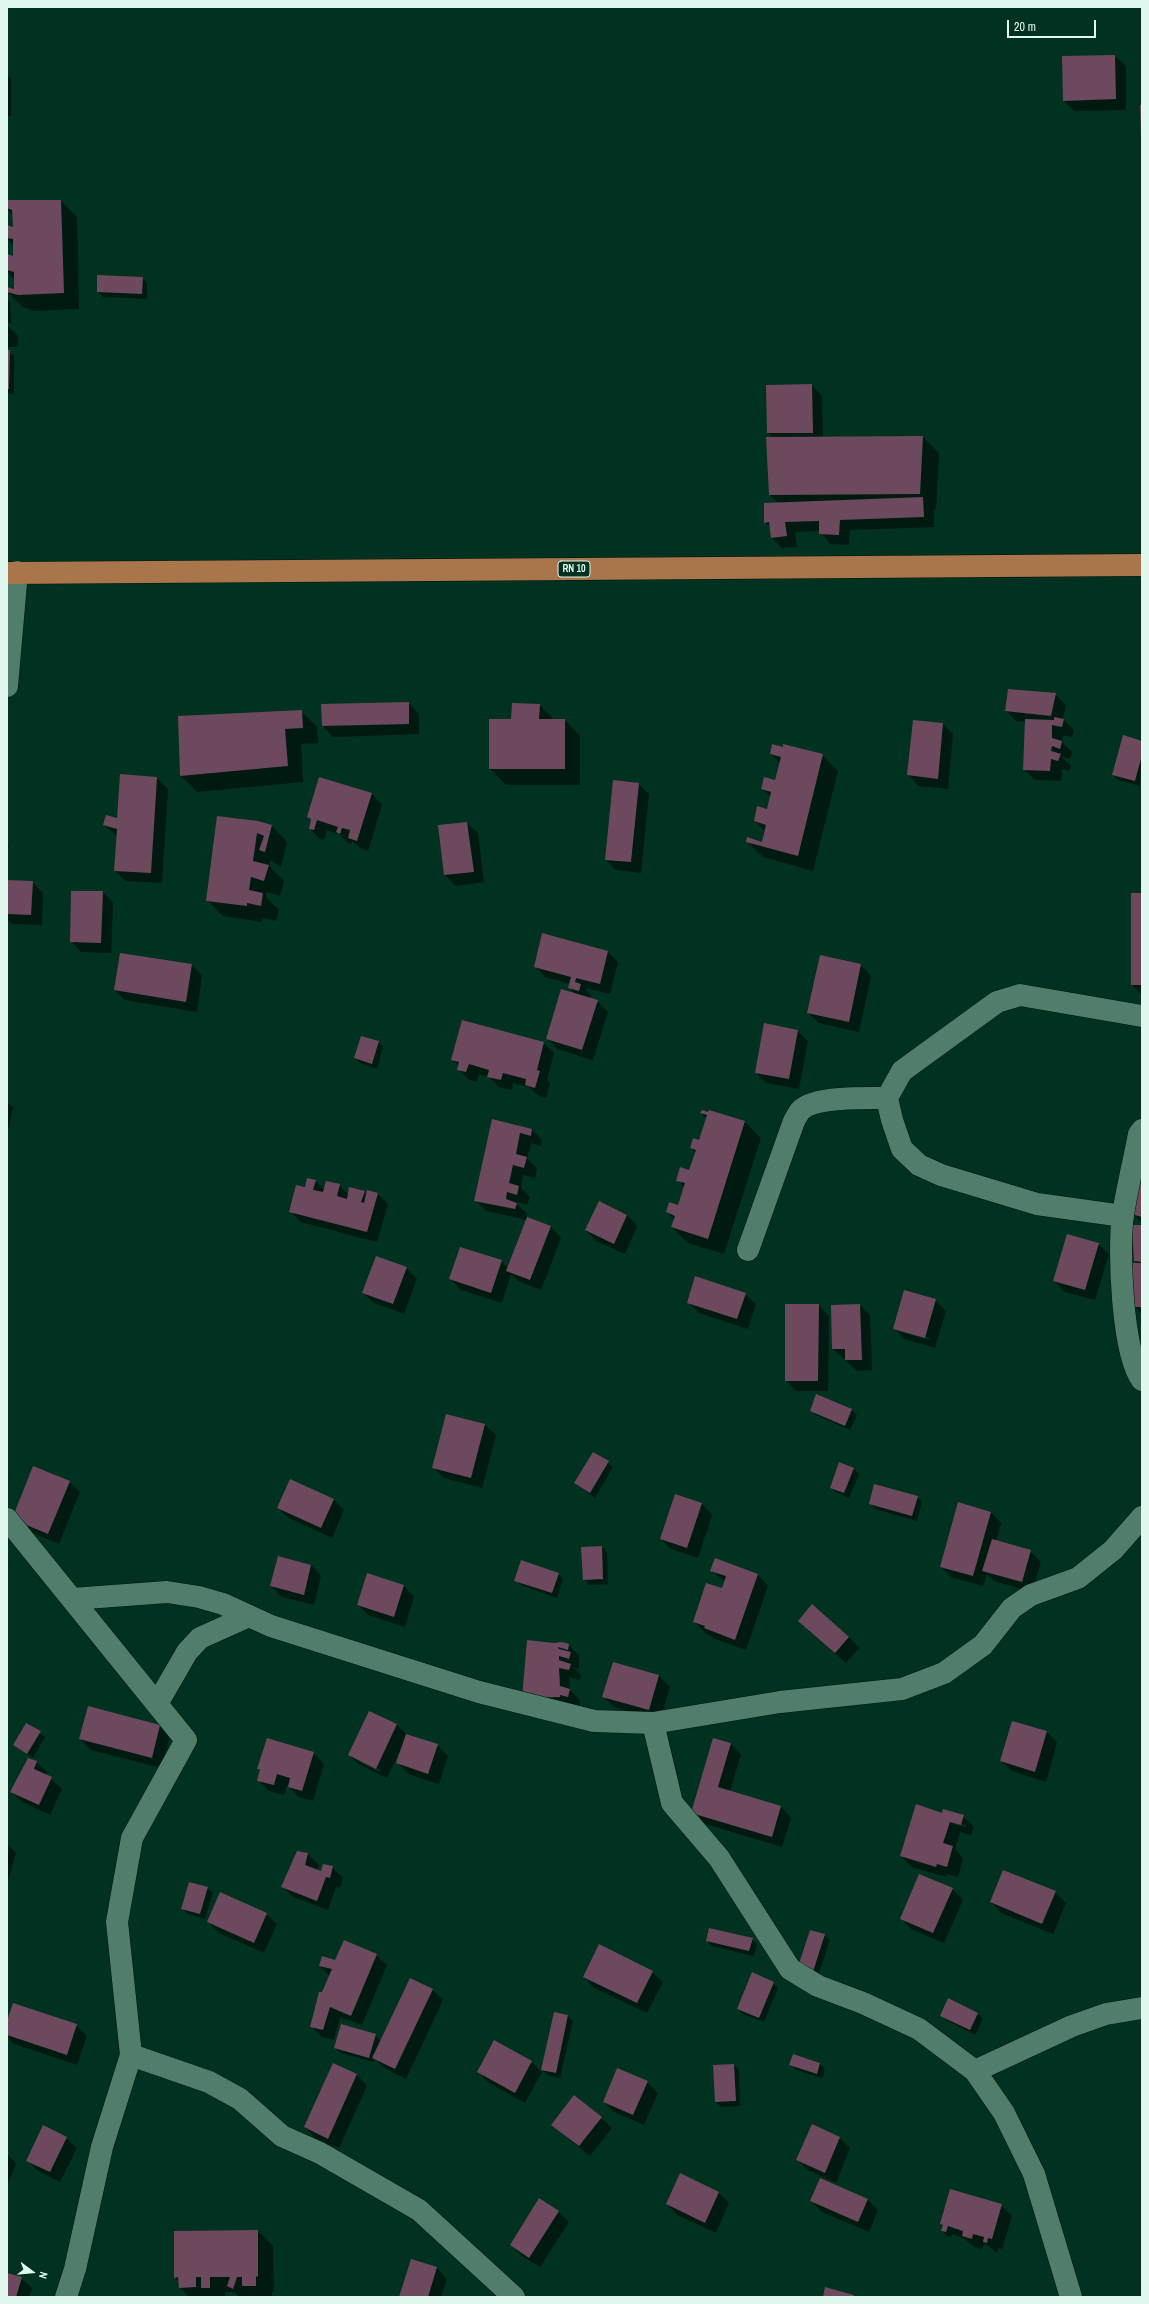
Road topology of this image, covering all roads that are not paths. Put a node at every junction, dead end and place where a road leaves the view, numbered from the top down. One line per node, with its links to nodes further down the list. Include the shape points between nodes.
1 (1142, 565): 2 (main road, RN 10)
2 (12, 573): 3 (street)
3 (7, 686)
4 (1142, 1016): 5 (street, via 1020,996 997,1002 902,1071)
5 (887, 1098): 7 (street, via 902,1149 919,1165 941,1175 1037,1204); 8 (street, via 842,1099 811,1104 801,1110 794,1121)
6 (1142, 1130): 7 (street, via 1139,1134)
7 (1123, 1216): 9 (street, via 1122,1288 1129,1345 1138,1375)
8 (748, 1250)
9 (1142, 1380)
10 (1142, 1517): 15 (street, via 1113,1550 1078,1578 1031,1595 1012,1608 983,1645 944,1673 902,1689 780,1702)
11 (7, 1519): 12 (street)
12 (72, 1599): 13 (street, via 167,1592 199,1597); 14 (street)
13 (250, 1616): 14 (street, via 200,1638 187,1652); 15 (street, via 271,1626 479,1692 594,1721)
14 (157, 1704): 17 (street, via 186,1740 132,1838 117,1922)
15 (653, 1723): 18 (street, via 672,1803 719,1858 790,1969 818,1986 919,2029)
16 (1142, 2008): 18 (street, via 1106,2014 1072,2026)
17 (131, 2055): 19 (street, via 102,2147 75,2269); 20 (street, via 209,2082 240,2099 282,2136 320,2153 418,2210)
18 (975, 2071): 21 (street, via 1004,2113 1034,2174)
19 (66, 2297)
20 (514, 2297)
21 (1071, 2297)

